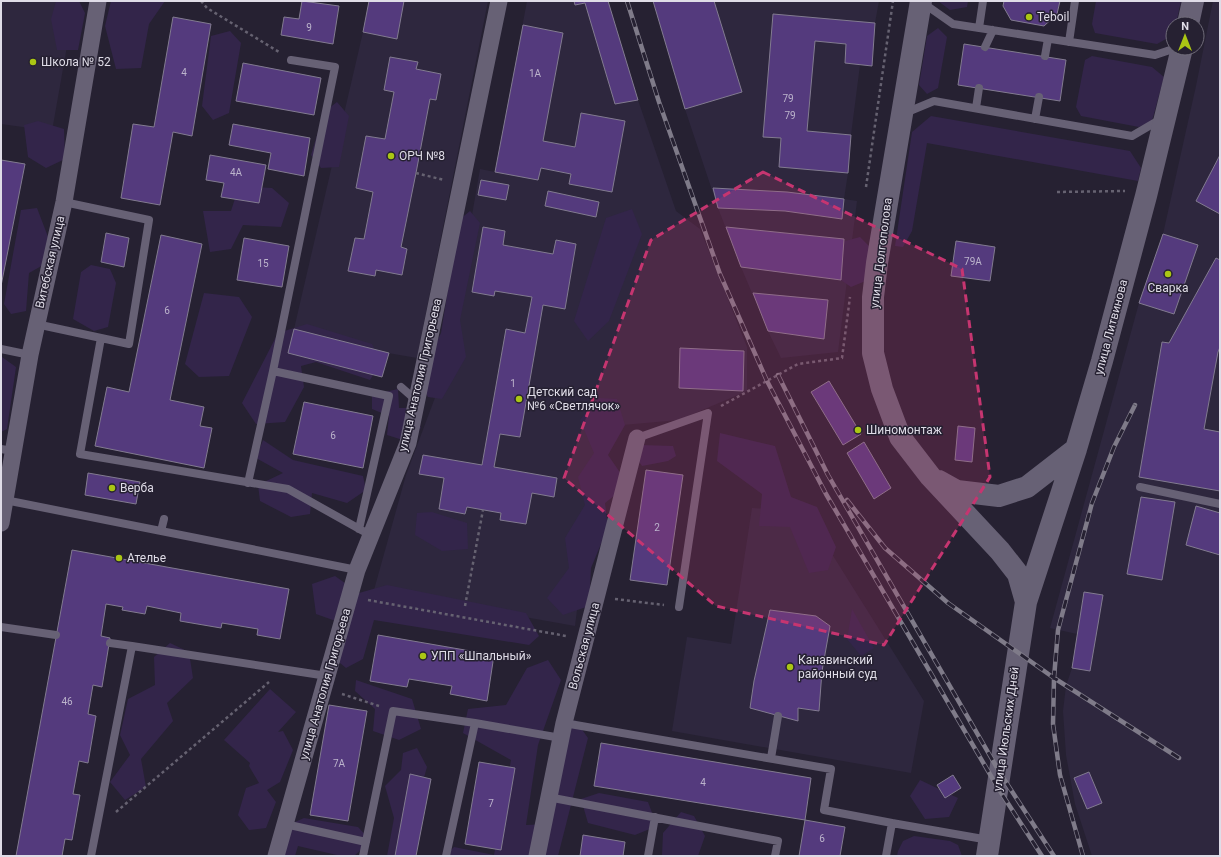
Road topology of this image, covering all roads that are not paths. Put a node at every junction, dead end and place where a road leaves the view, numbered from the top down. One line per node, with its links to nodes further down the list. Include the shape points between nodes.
1 (98, 1): 23 (street, Витебская улица)
2 (500, 1): 30 (street, улица Анатолия Григорьева)
3 (921, 1): 8 (lane, via 953,24); 20 (street, улица Долгополова)
4 (983, 1): 8 (lane)
5 (1075, 1): 11 (lane)
6 (1193, 1): 7 (street)
7 (1190, 16)
8 (979, 28): 9 (lane)
9 (993, 30): 10 (lane); 12 (lane)
10 (1048, 39): 11 (lane); 14 (lane)
11 (1069, 42): 13 (lane, via 1155,55)
12 (985, 47)
13 (1165, 52)
14 (1045, 56)
15 (1180, 56): 21 (street, улица Литвинова)
16 (291, 60): 28 (lane, via 335,67)
17 (979, 88): 19 (lane)
18 (1039, 97): 22 (lane)
19 (976, 108): 20 (lane, via 934,101); 22 (lane)
20 (902, 115): 34 (street, улица Долгополова, via 877,263 873,353 882,389 900,437)
21 (1165, 116): 22 (lane, via 1132,136); 32 (street, улица Литвинова, via 1102,361)
22 (1035, 119)
23 (64, 202): 24 (street, Витебская улица); 25 (lane, via 149,220 129,344)
24 (36, 324): 25 (lane); 27 (street, Витебская улица)
25 (101, 338): 35 (lane, via 80,454)
26 (1, 349): 27 (lane)
27 (30, 355): 33 (street, Витебская улица)
28 (273, 371): 35 (lane); 42 (lane, via 389,396)
29 (401, 387): 30 (lane)
30 (417, 401): 42 (street, улица Анатолия Григорьева, via 408,443)
31 (637, 438): 45 (lane, via 708,413); 53 (street, Вольская улица)
32 (1076, 449): 34 (street, via 1027,487 999,496 957,492); 44 (street, улица Литвинова)
33 (7, 450): 37 (street, Витебская улица)
34 (930, 476): 44 (street, улица Долгополова, via 1014,568)
35 (248, 483): 42 (lane, via 288,489)
36 (1140, 486): 38 (lane)
37 (5, 500): 40 (street, Витебская улица); 41 (lane)
38 (1220, 504)
39 (164, 519): 41 (lane)
40 (1, 523)
41 (161, 531): 43 (lane)
42 (365, 532): 43 (street, улица Анатолия Григорьева)
43 (357, 570): 50 (street, улица Анатолия Григорьева)
44 (1026, 602): 60 (street, улица Июльских Дней)
45 (679, 607)
46 (1, 627): 47 (lane)
47 (56, 635)
48 (110, 643): 49 (lane)
49 (132, 646): 50 (lane, via 284,669); 61 (lane)
50 (325, 682): 58 (street, улица Анатолия Григорьева)
51 (778, 716): 54 (lane)
52 (475, 724): 53 (lane); 59 (lane, via 393,711); 64 (lane)
53 (562, 731): 54 (lane); 55 (street, Вольская улица)
54 (771, 758): 57 (lane, via 831,769 824,810)
55 (548, 797): 56 (lane); 65 (street, Вольская улица)
56 (655, 817): 66 (lane); 67 (lane, via 778,841)
57 (892, 823): 60 (lane); 68 (lane)
58 (285, 824): 59 (lane); 62 (street, улица Анатолия Григорьева)
59 (366, 842): 63 (lane)
60 (988, 848)
61 (91, 856)
62 (276, 856)
63 (363, 856)
64 (446, 856)
65 (537, 856)
66 (648, 856)
67 (774, 856)
68 (886, 856)

